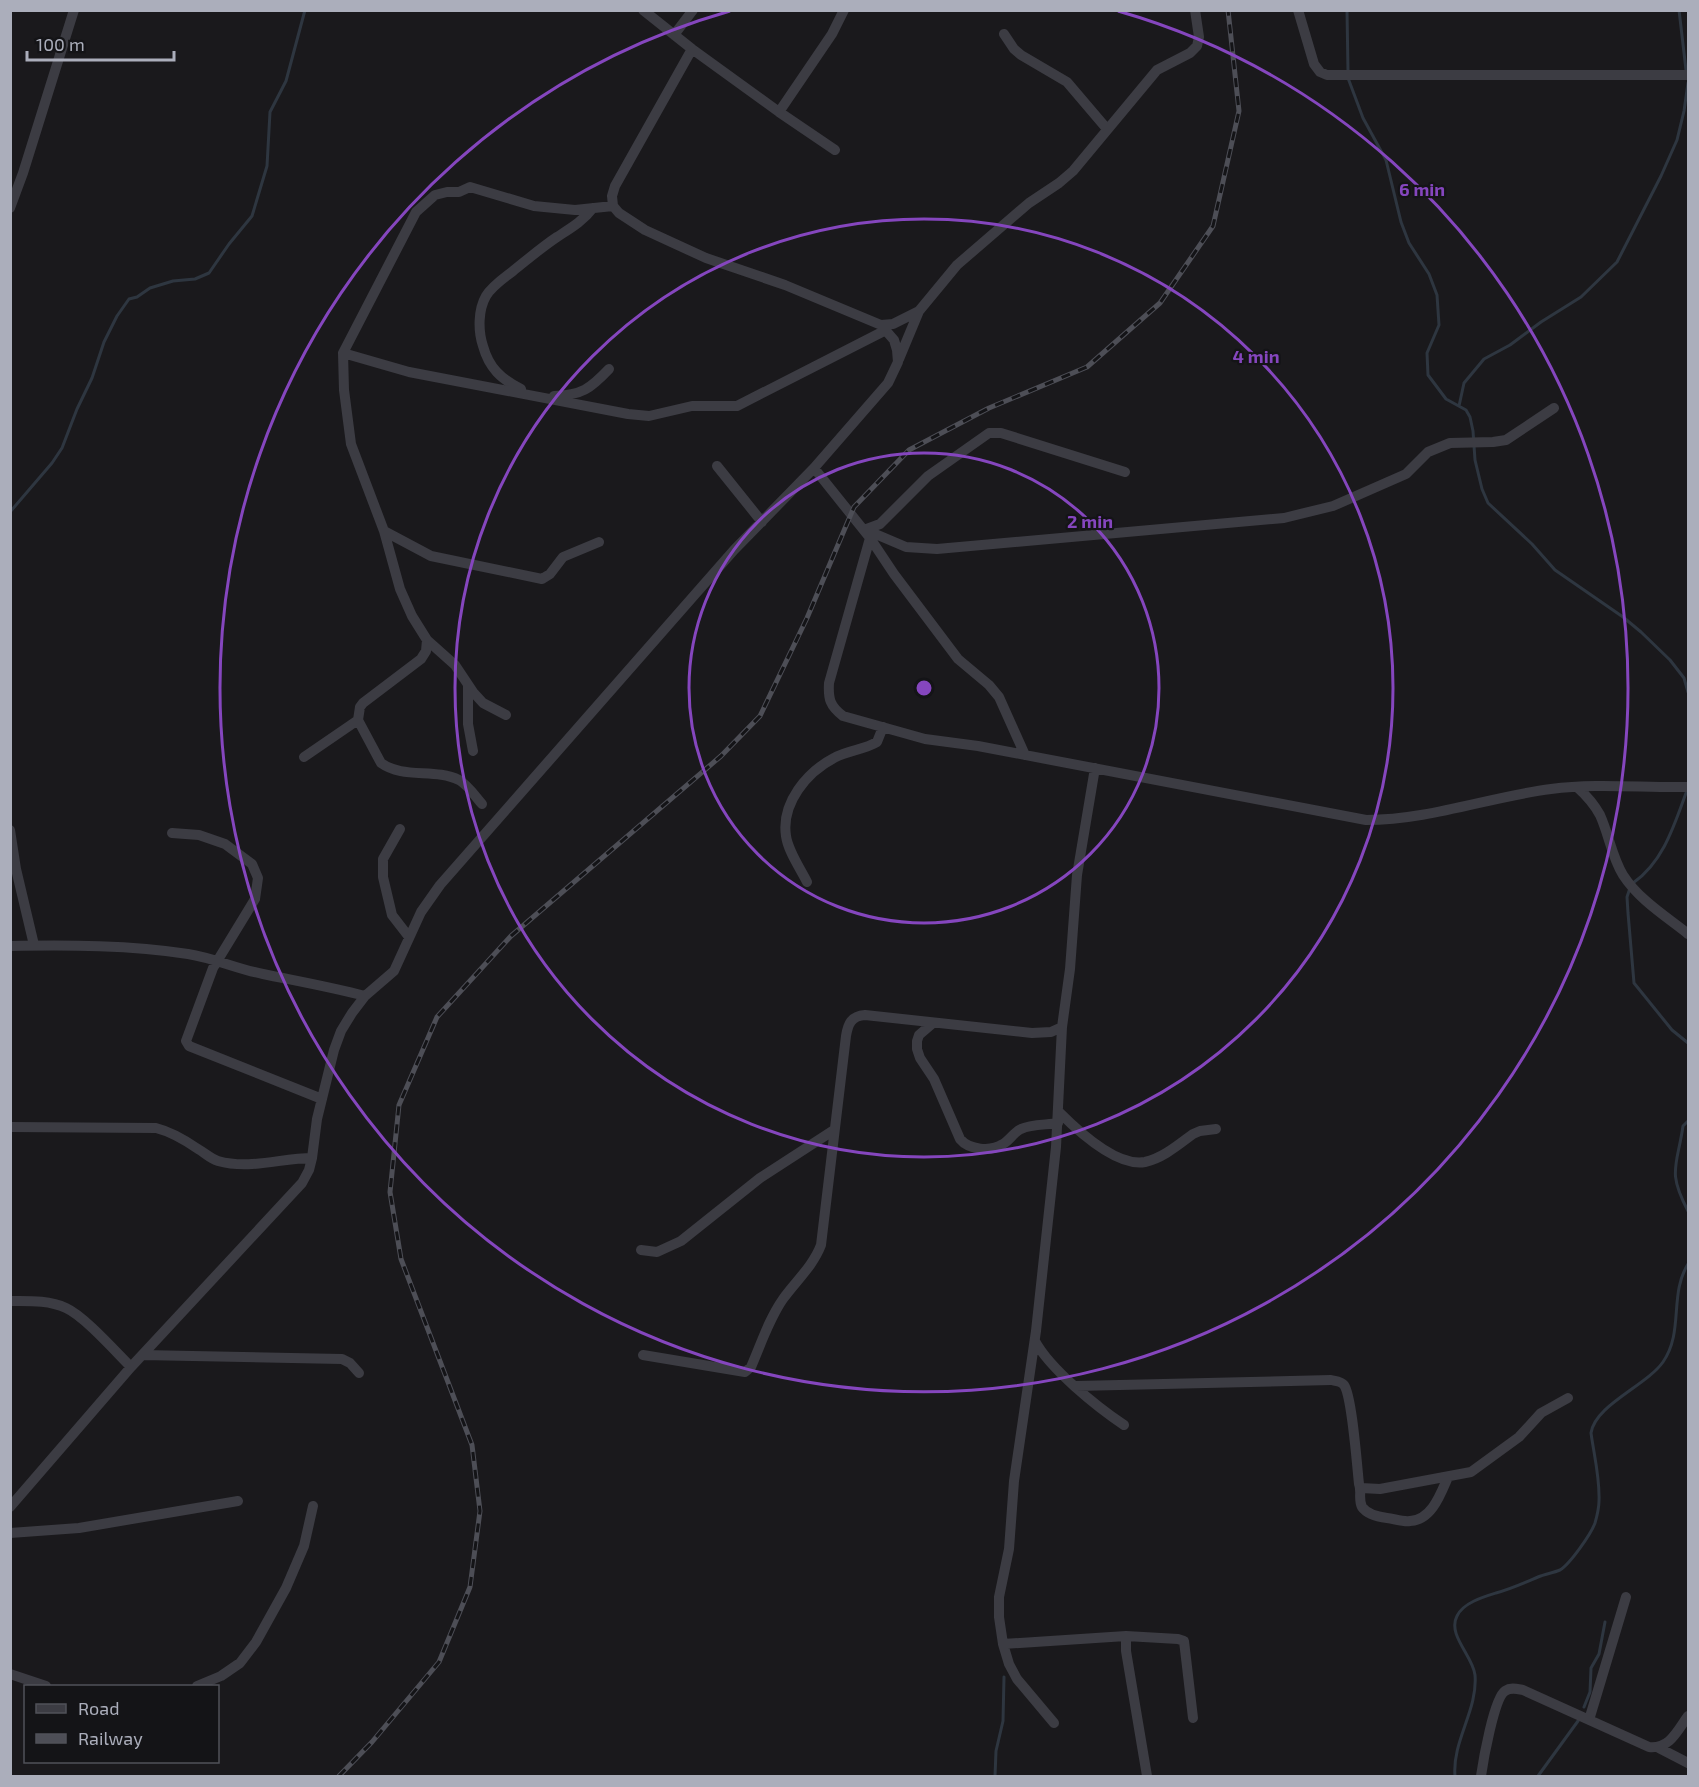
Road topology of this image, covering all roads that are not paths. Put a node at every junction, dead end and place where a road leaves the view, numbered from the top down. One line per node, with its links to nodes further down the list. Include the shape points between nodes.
1 (74, 10): 15 (street)
2 (643, 10): 8 (street)
3 (693, 10): 8 (street)
4 (844, 10): 11 (street)
5 (1195, 10): 12 (street, via 1197,46 1157,70)
6 (1298, 10): 10 (street, via 1314,64 1327,75)
7 (1004, 34): 12 (street, via 1021,55 1067,82)
8 (674, 35): 9 (street)
9 (692, 49): 11 (street); 14 (street, via 615,186)
10 (1689, 75)
11 (779, 112): 13 (street)
12 (1107, 129): 17 (street, via 1059,183 965,257)
13 (835, 150)
14 (613, 206): 16 (street); 18 (street, via 645,230 706,258 785,285)
15 (10, 208)
16 (593, 208): 19 (street, via 534,206 470,188 435,195 416,212); 21 (street, via 576,226 542,248 486,296 480,317 481,340 486,357 505,381 540,395 585,392)
17 (919, 311): 18 (street); 20 (street)
18 (883, 328): 19 (street, via 737,405 692,406 649,416 409,372); 20 (street, via 894,340)
19 (343, 353): 27 (street, via 351,444)
20 (898, 362): 24 (street, via 888,383)
21 (609, 369)
22 (1554, 408): 28 (street, via 1506,440 1450,443 1428,452 1406,474 1333,506 1284,518 937,549 906,546)
23 (717, 466): 26 (street)
24 (814, 468): 26 (street); 28 (street)
25 (1125, 472): 28 (street, via 1000,433 989,433 928,476)
26 (762, 522): 47 (street, via 440,885)
27 (384, 531): 29 (street, via 431,556 542,579 563,557); 30 (street, via 400,589)
28 (867, 533): 34 (street, via 828,699 843,716); 36 (street, via 958,659 999,697)
29 (599, 542)
30 (428, 640): 31 (street); 33 (street, via 421,659 363,703)
31 (468, 684): 32 (street, via 483,703); 35 (street)
32 (506, 715)
33 (358, 720): 37 (street); 41 (street, via 381,763 411,772 447,776 467,787)
34 (883, 727): 36 (street, via 925,739); 45 (street, via 877,742 836,756 811,773 792,801 786,836)
35 (473, 751)
36 (1025, 755): 38 (street)
37 (304, 757)
38 (1095, 768): 39 (street, via 1366,820 1401,819 1492,799); 53 (street, via 1080,849)
39 (1577, 787): 40 (street); 46 (street, via 1599,814 1624,877 1636,892)
40 (1689, 787)
41 (482, 804)
42 (10, 830): 48 (street)
43 (400, 830): 47 (street, via 383,859 383,877 392,915)
44 (172, 832): 50 (street, via 212,838 256,869 255,898)
45 (807, 882)
46 (1689, 934)
47 (409, 937): 51 (street, via 394,971)
48 (34, 945): 49 (street); 50 (street, via 140,949)
49 (10, 946)
50 (218, 960): 51 (street, via 260,974); 54 (street, via 189,1030 189,1046)
51 (365, 996): 54 (street, via 341,1031)
52 (933, 1023): 53 (street, via 1032,1033); 55 (street, via 919,1035 917,1049 964,1144 993,1148 1021,1129); 58 (street, via 865,1015 851,1020)
53 (1062, 1027): 55 (street)
54 (322, 1099): 59 (street)
55 (1058, 1118): 57 (street, via 1115,1156 1133,1162 1154,1159 1200,1131); 62 (street)
56 (10, 1126): 59 (street, via 156,1128 169,1131 216,1160 250,1166)
57 (1216, 1129)
58 (834, 1130): 60 (street, via 760,1178 681,1241 657,1252); 64 (street, via 821,1245 813,1262 783,1300 751,1367 745,1372)
59 (312, 1158): 63 (street, via 302,1183)
60 (641, 1250)
61 (10, 1301): 65 (street, via 51,1303 66,1308)
62 (1035, 1341): 67 (street, via 1047,1360); 78 (street, via 1014,1481 1009,1549 999,1598)
63 (142, 1355): 65 (street); 66 (street, via 342,1359)
64 (643, 1355)
65 (131, 1367): 74 (street)
66 (359, 1373)
67 (1076, 1386): 69 (street); 71 (street, via 1339,1381 1344,1385 1351,1411)
68 (1568, 1398): 70 (street, via 1541,1413 1519,1437 1481,1467)
69 (1124, 1425)
70 (1448, 1477): 71 (street, via 1380,1489); 71 (street, via 1435,1505 1410,1522 1367,1512 1360,1500)
71 (1361, 1488)
72 (238, 1501): 75 (street, via 79,1528)
73 (313, 1506): 81 (street, via 304,1546 256,1642 240,1663)
74 (10, 1507)
75 (10, 1533)
76 (1626, 1598): 84 (street)
77 (1126, 1636): 78 (street); 83 (street, via 1184,1641); 88 (street)
78 (1003, 1644): 85 (street, via 1017,1679)
79 (10, 1674): 80 (street)
80 (43, 1685)
81 (199, 1685)
82 (1689, 1716): 86 (street, via 1667,1744)
83 (1193, 1718)
84 (1590, 1720): 86 (street); 89 (street, via 1523,1690 1505,1691 1497,1702)
85 (1054, 1723)
86 (1659, 1748): 87 (street)
87 (1689, 1763)
88 (1148, 1776)
89 (1481, 1776)

